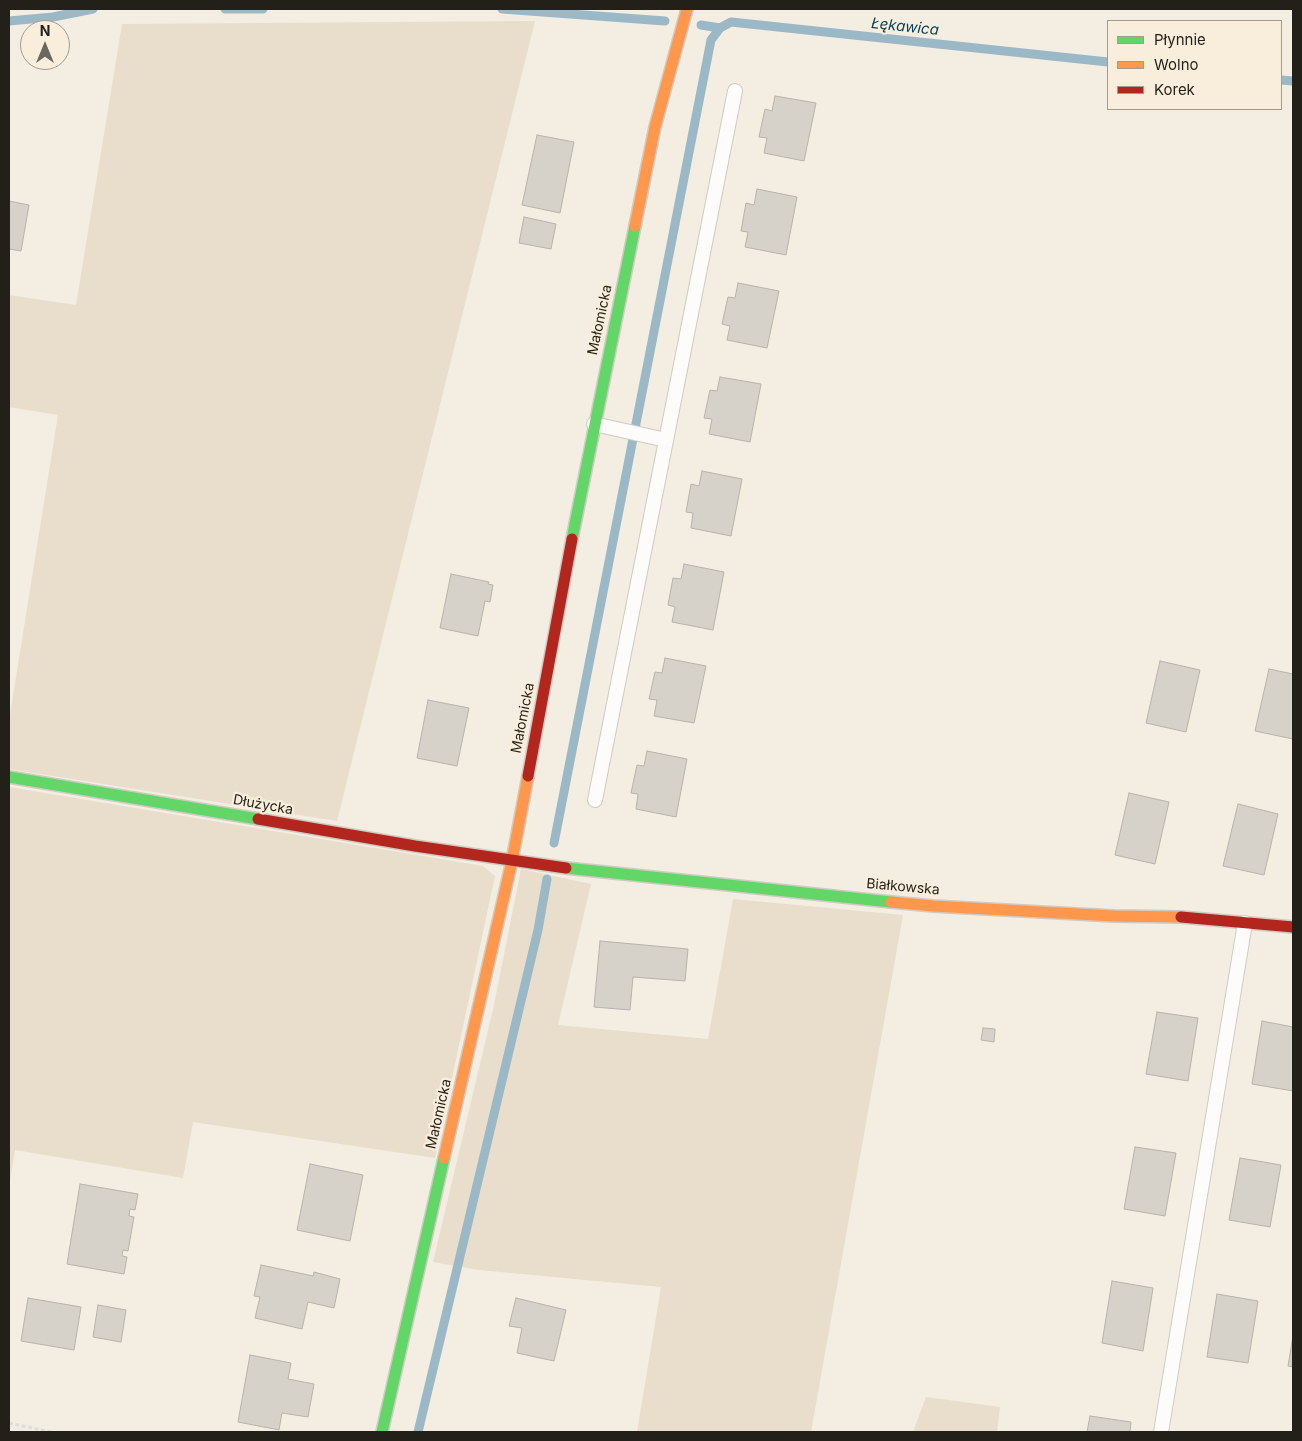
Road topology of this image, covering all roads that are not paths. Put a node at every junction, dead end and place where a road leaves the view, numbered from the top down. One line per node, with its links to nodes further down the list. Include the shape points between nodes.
1 (687, 9): 3 (street, Małomicka, via 655,127)
2 (735, 91): 4 (lane)
3 (594, 424): 4 (lane); 7 (street, Małomicka)
4 (661, 438): 6 (lane)
5 (9, 777): 7 (street, Dłużycka)
6 (595, 800)
7 (512, 861): 8 (street, Białkowska, via 933,906 1114,916 1180,916); 10 (street, Małomicka)
8 (1244, 923): 9 (street, Białkowska); 11 (lane)
9 (1293, 927)
10 (382, 1432)
11 (1161, 1432)

